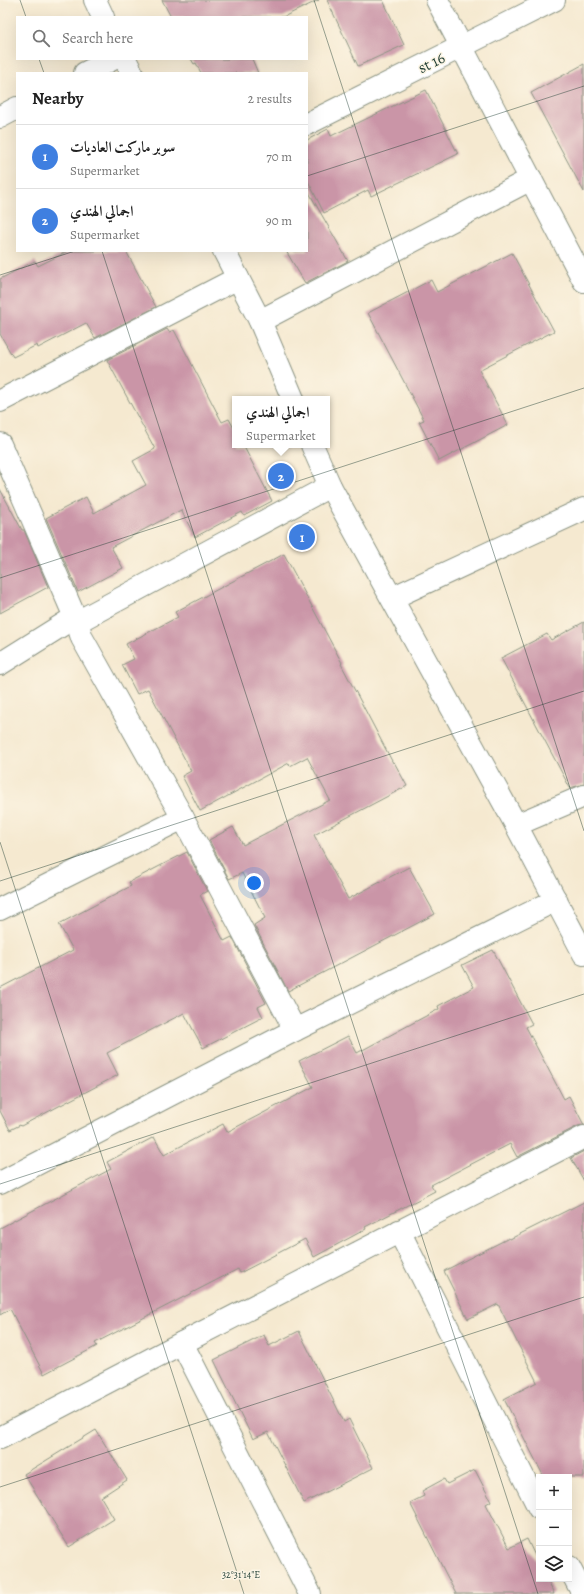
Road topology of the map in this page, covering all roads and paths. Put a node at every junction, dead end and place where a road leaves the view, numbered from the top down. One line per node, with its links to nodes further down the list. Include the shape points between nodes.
1 (95, 0): 4 (street)
2 (437, 0): 5 (street)
3 (554, 0): 5 (street, st 16)
4 (103, 16)
5 (461, 47): 12 (street, st 16); 13 (street)
6 (111, 60): 8 (street)
7 (126, 60): 9 (street)
8 (88, 72)
9 (132, 72)
10 (16, 108): 11 (street)
11 (0, 116)
12 (308, 124)
13 (531, 179): 14 (street); 18 (street)
14 (577, 251): 17 (street)
15 (225, 252): 16 (street)
16 (238, 278): 18 (street); 20 (street)
17 (584, 281)
18 (260, 321): 19 (street)
19 (292, 396)
20 (0, 401)
21 (0, 444): 26 (street)
22 (313, 448): 23 (street)
23 (330, 486): 25 (street); 26 (street)
24 (584, 509): 25 (street)
25 (392, 598): 30 (street)
26 (76, 622): 27 (street, via 67,622); 29 (street, via 82,638)
27 (0, 664)
28 (584, 796): 30 (street)
29 (184, 818): 32 (street); 34 (street)
30 (516, 825): 31 (street)
31 (556, 900): 33 (street); 34 (street)
32 (0, 909)
33 (584, 954)
34 (295, 1030): 36 (street)
35 (584, 1137): 37 (street)
36 (0, 1184)
37 (399, 1231): 38 (street); 40 (street)
38 (182, 1343): 39 (street); 42 (street)
39 (0, 1438)
40 (536, 1502)
41 (572, 1573): 43 (street)
42 (310, 1594)
43 (583, 1594)

